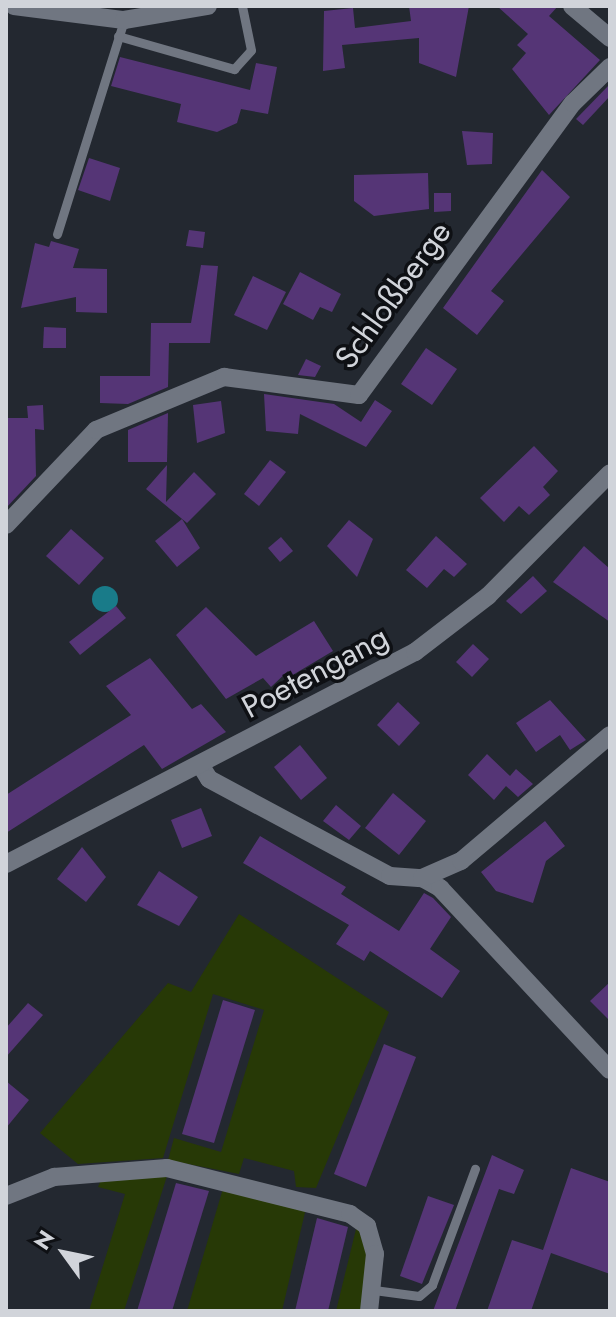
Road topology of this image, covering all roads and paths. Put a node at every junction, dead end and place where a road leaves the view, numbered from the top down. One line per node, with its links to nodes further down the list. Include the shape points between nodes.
1 (14, 6): 5 (street)
2 (208, 6): 5 (street)
3 (242, 6): 5 (lane, via 251,50 234,69)
4 (572, 6): 6 (street)
5 (121, 28): 8 (lane)
6 (610, 38)
7 (610, 67): 10 (street, Schloßberge, via 573,103 359,395 224,377 96,430)
8 (57, 234)
9 (610, 473): 12 (street, Poetengang, via 488,596 415,652)
10 (6, 525)
11 (610, 735): 14 (street, via 461,861)
12 (201, 766): 13 (street, Poetengang); 14 (street, via 209,779 390,876)
13 (6, 864)
14 (422, 878): 15 (street, via 556,1006)
15 (610, 1070)
16 (475, 1169): 18 (lane, via 432,1285 419,1296)
17 (6, 1196): 18 (street, via 78,1174 167,1168 228,1180 361,1219 375,1254)
18 (374, 1290): 19 (street)
19 (369, 1311)

